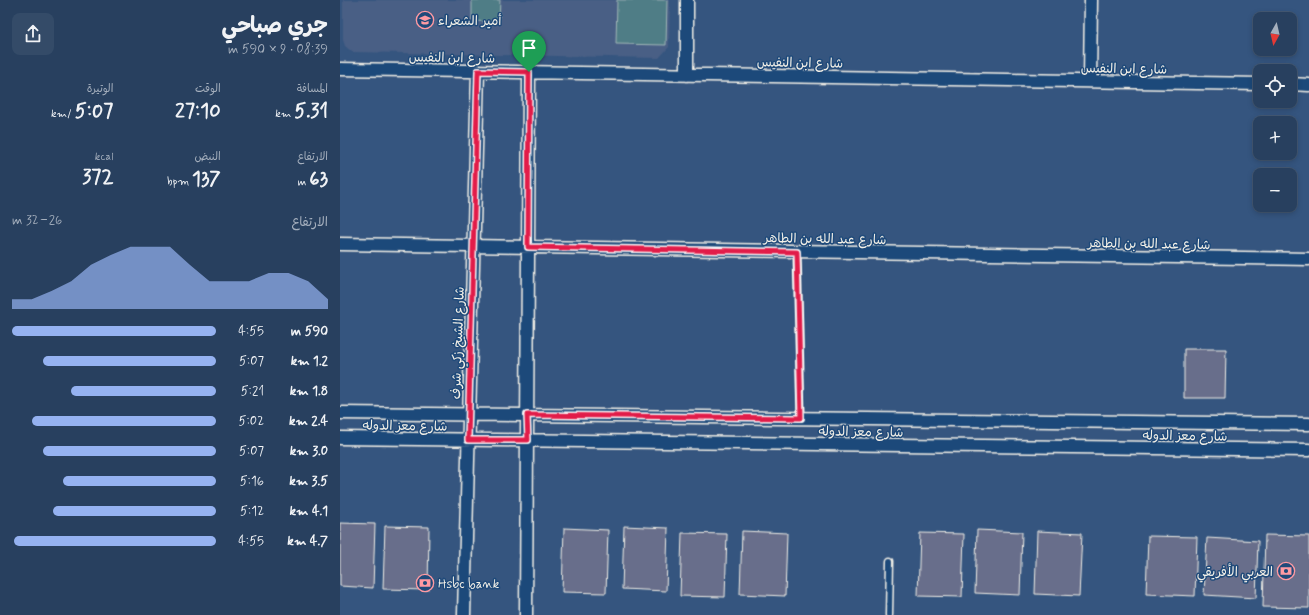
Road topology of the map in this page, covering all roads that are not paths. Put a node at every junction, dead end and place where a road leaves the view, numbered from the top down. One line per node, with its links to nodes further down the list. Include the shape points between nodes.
1 (687, 0): 6 (street)
2 (1091, 0): 7 (street)
3 (340, 69): 4 (street, شارع ابن النفيس)
4 (478, 71): 5 (street, شارع ابن النفيس); 12 (street, شارع الشيخ زكي شرف)
5 (529, 72): 6 (street, شارع ابن النفيس); 13 (street)
6 (688, 75): 7 (street, شارع ابن النفيس)
7 (1090, 81): 8 (street, شارع ابن النفيس)
8 (1253, 84)
9 (1297, 84): 10 (street)
10 (1309, 85)
11 (340, 244): 12 (street, شارع عبد الله بن الطاهر)
12 (473, 246): 13 (street, شارع عبد الله بن الطاهر); 17 (street, شارع الشيخ زكي شرف)
13 (528, 247): 14 (street, شارع عبد الله بن الطاهر); 18 (street)
14 (797, 252): 15 (street, شارع عبد الله بن الطاهر); 19 (lane)
15 (1309, 259)
16 (340, 413): 17 (street, شارع معز الدوله)
17 (469, 414): 18 (street, شارع معز الدوله); 22 (street, شارع الشيخ زكي شرف)
18 (527, 415): 19 (street, شارع معز الدوله); 23 (street)
19 (801, 418): 20 (street, شارع معز الدوله)
20 (1309, 424)
21 (340, 438): 22 (street, شارع معز الدوله)
22 (468, 440): 23 (street, شارع معز الدوله); 26 (street, شارع الشيخ زكي شرف)
23 (528, 440): 24 (street, شارع معز الدوله); 27 (street)
24 (1309, 450)
25 (890, 561): 28 (lane)
26 (464, 615)
27 (526, 615)
28 (889, 615)

